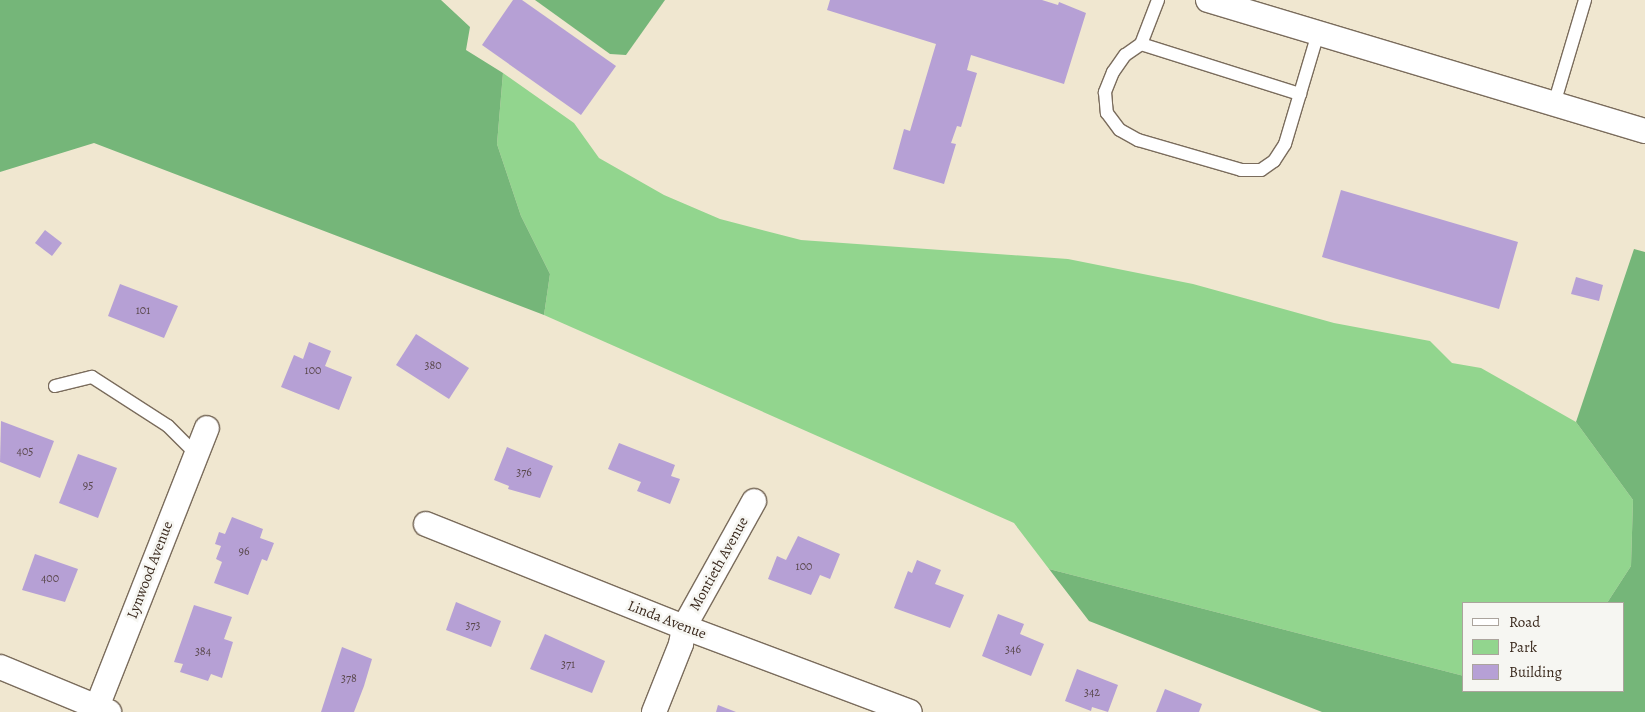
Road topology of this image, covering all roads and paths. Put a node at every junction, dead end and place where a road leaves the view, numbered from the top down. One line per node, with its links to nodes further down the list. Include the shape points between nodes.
1 (1158, 0): 5 (lane)
2 (1208, 0): 4 (street)
3 (1585, 0): 7 (lane)
4 (1318, 33): 6 (lane); 7 (street)
5 (1141, 44): 6 (lane); 6 (lane, via 1125,55 1105,92 1107,113 1120,130 1138,140 1241,170 1261,170 1274,161 1285,144)
6 (1300, 94)
7 (1554, 104): 8 (street)
8 (1645, 131)
9 (55, 386): 11 (lane, via 92,377 168,426)
10 (208, 428): 11 (street, Lynwood Avenue)
11 (195, 453): 16 (street, Lynwood Avenue)
12 (754, 501): 14 (street, Montieth Avenue)
13 (426, 524): 14 (street, Linda Avenue)
14 (684, 627): 17 (street, Montieth Avenue, via 681,644); 18 (street, Linda Avenue)
15 (0, 667): 16 (street)
16 (100, 710)
17 (654, 712)
18 (910, 712)

